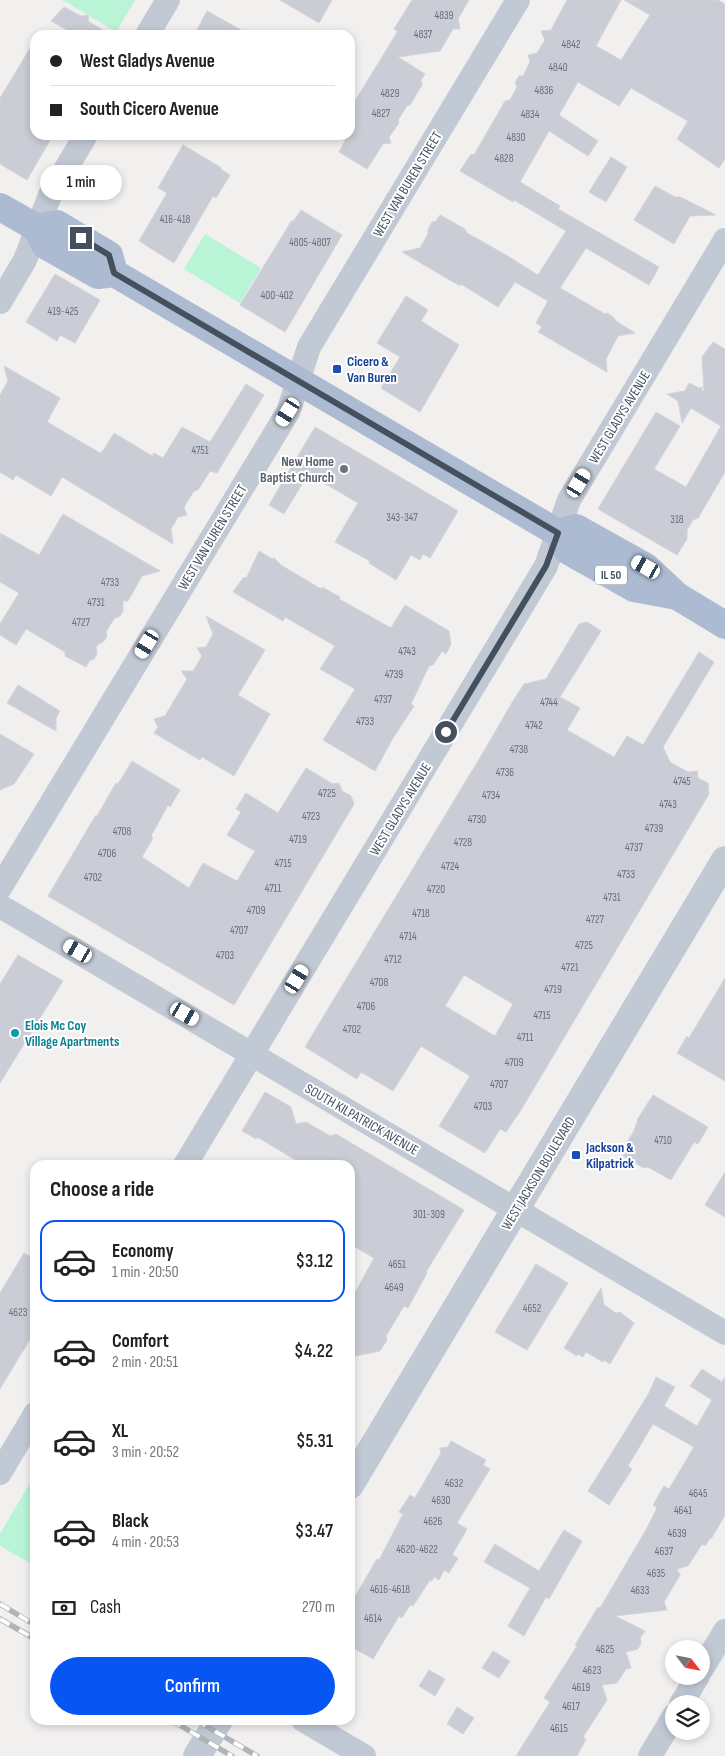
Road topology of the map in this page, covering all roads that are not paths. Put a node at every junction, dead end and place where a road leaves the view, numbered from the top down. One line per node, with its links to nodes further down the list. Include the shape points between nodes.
1 (168, 0): 3 (street)
2 (518, 0): 9 (street, WEST VAN BUREN STREET, via 309,347)
3 (149, 30)
4 (83, 140): 6 (street, via 50,195)
5 (0, 207): 6 (main road, IL 50)
6 (37, 228): 8 (street, via 26,260); 9 (main road, IL 50, via 45,246 98,275 114,273)
7 (725, 240): 10 (street, WEST GLADYS AVENUE, via 569,500)
8 (0, 302)
9 (298, 380): 10 (main road, IL 50); 13 (street, WEST VAN BUREN STREET, via 288,412)
10 (558, 533): 11 (main road, IL 50, via 566,550 634,588 677,596); 15 (street, WEST GLADYS AVENUE, via 546,566)
11 (725, 625)
12 (725, 860): 17 (street, WEST JACKSON BOULEVARD)
13 (0, 888)
14 (0, 906): 15 (street, SOUTH KILPATRICK AVENUE)
15 (252, 1054): 16 (street, WEST GLADYS AVENUE); 17 (street, SOUTH KILPATRICK AVENUE)
16 (188, 1160)
17 (516, 1210): 18 (street, SOUTH KILPATRICK AVENUE); 21 (street, WEST JACKSON BOULEVARD)
18 (725, 1333)
19 (30, 1422): 20 (street)
20 (0, 1473)
21 (355, 1477)
22 (725, 1630): 23 (street)
23 (710, 1655)
24 (195, 1725): 28 (street)
25 (216, 1725): 29 (street)
26 (311, 1725): 30 (street)
27 (665, 1731): 31 (street)
28 (177, 1756)
29 (197, 1756)
30 (364, 1756)
31 (650, 1756)

